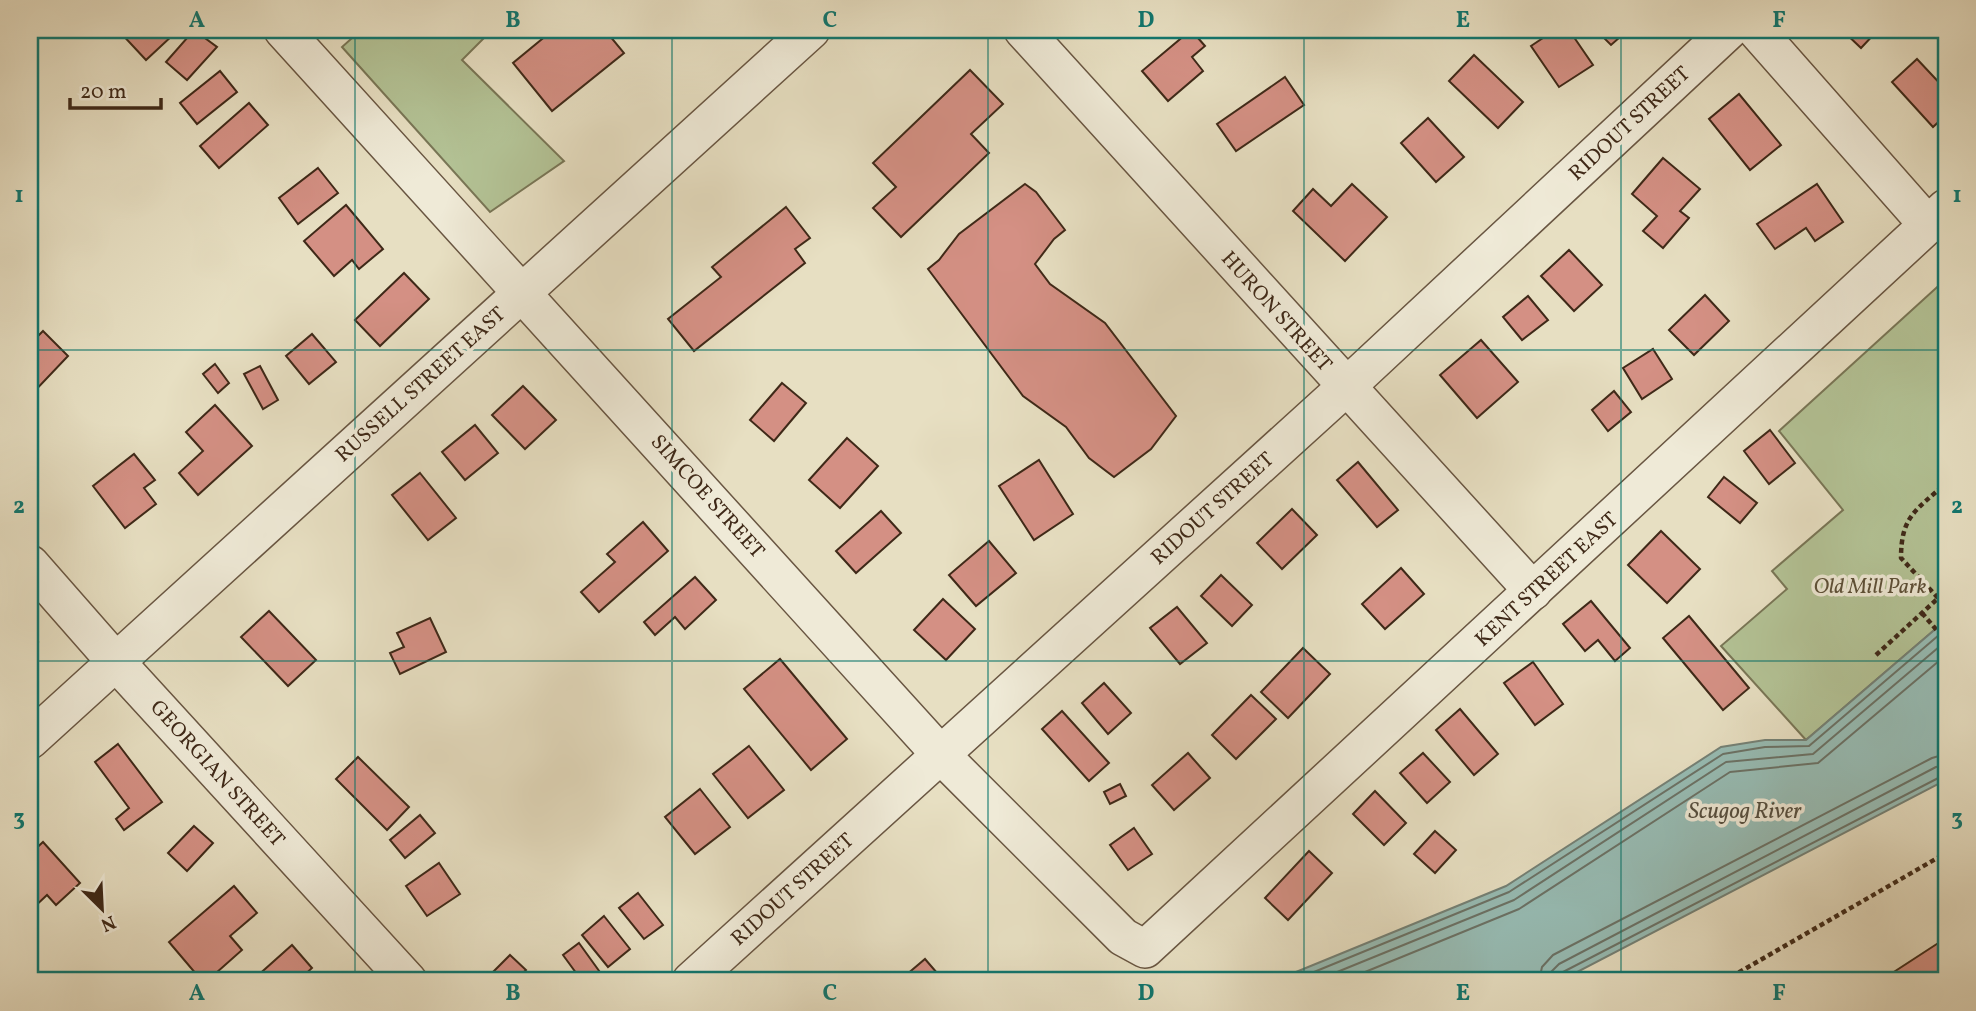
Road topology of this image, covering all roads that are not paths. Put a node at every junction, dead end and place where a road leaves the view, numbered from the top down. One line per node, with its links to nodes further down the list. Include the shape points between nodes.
1 (283, 30): 7 (street, SIMCOE STREET)
2 (811, 30): 7 (street, RUSSELL STREET EAST)
3 (1023, 30): 8 (street, HURON STREET)
4 (1729, 30): 8 (street, RIDOUT STREET)
5 (1756, 30): 6 (street)
6 (1937, 216): 10 (street, KENT STREET EAST)
7 (522, 292): 11 (street, RUSSELL STREET EAST); 13 (street, SIMCOE STREET)
8 (1346, 387): 10 (street, HURON STREET); 13 (street, RIDOUT STREET)
9 (30, 564): 11 (street, GEORGIAN STREET)
10 (1533, 591): 14 (street, KENT STREET EAST)
11 (116, 662): 12 (street, RUSSELL STREET EAST); 15 (street, GEORGIAN STREET)
12 (30, 740)
13 (940, 754): 14 (street, SIMCOE STREET, via 1123,937); 16 (street, RIDOUT STREET)
14 (1144, 949)
15 (408, 981)
16 (691, 981)

